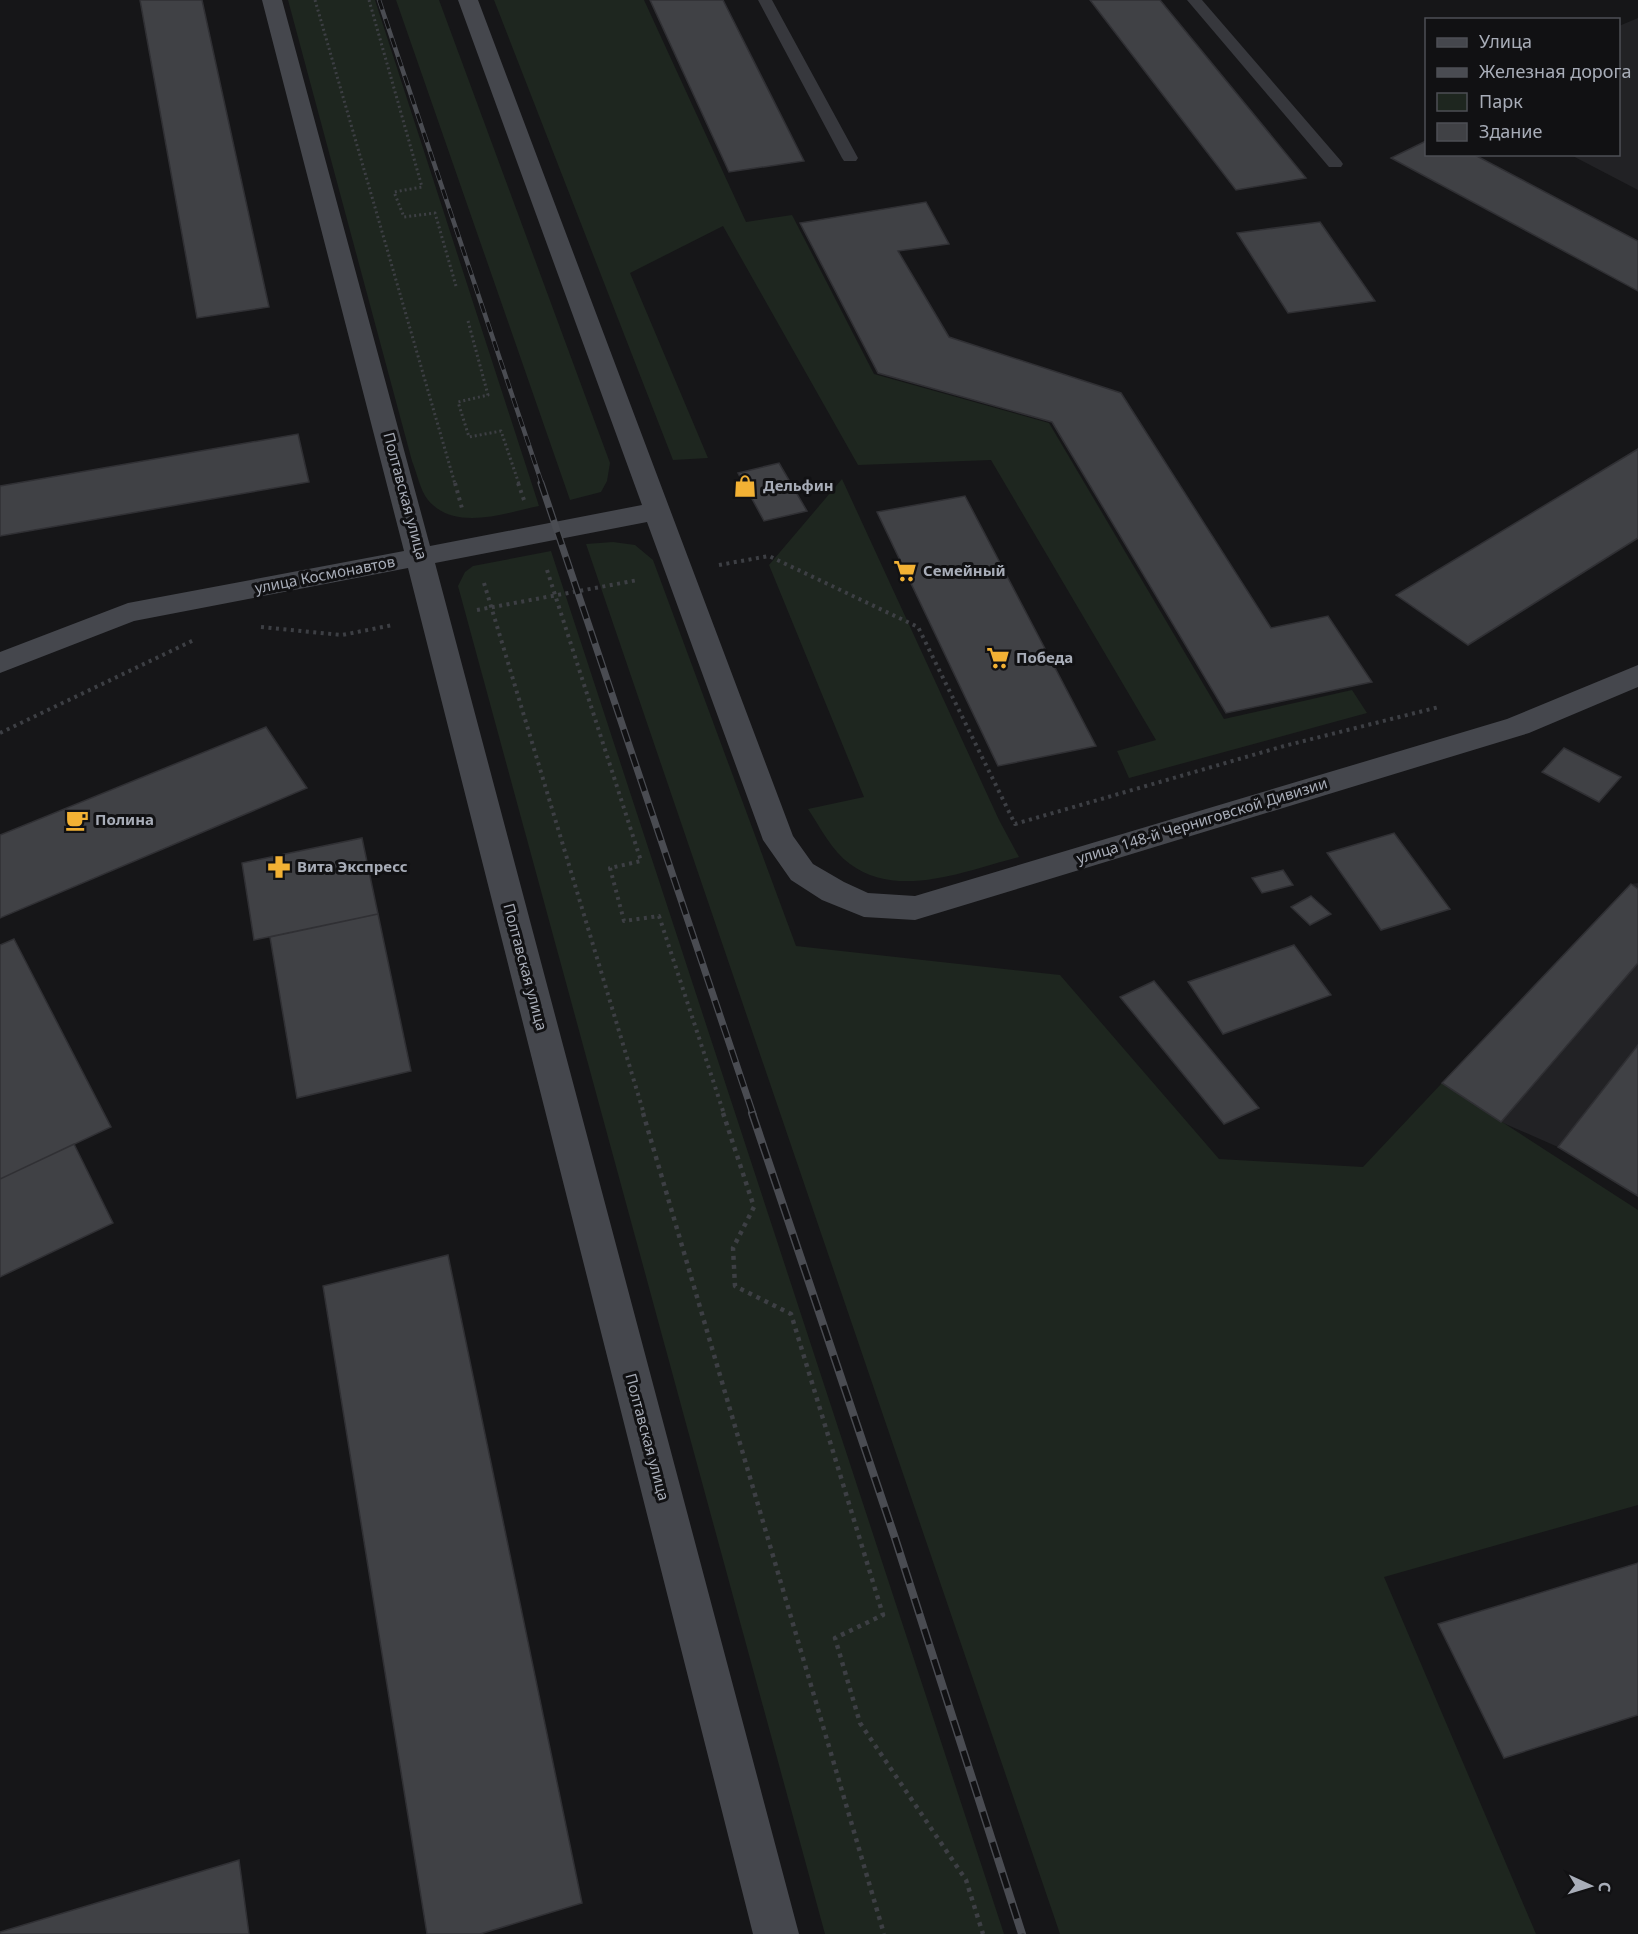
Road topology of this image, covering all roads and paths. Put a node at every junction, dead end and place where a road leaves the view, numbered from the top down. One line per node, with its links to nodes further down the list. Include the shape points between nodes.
1 (272, 0): 14 (street, Полтавская улица)
2 (315, 0): 13 (path)
3 (369, 0): 9 (path, via 423,186 394,192 404,217 435,213)
4 (468, 0): 11 (street)
5 (765, 0): 7 (lane)
6 (1194, 0): 8 (lane)
7 (850, 158)
8 (1335, 164)
9 (456, 286)
10 (468, 321): 12 (path, via 488,395 459,402 469,437 501,431)
11 (657, 511): 12 (street, улица Космонавтов); 15 (street)
12 (536, 534): 13 (street, улица Космонавтов); 16 (path)
13 (473, 546): 14 (street, улица Космонавтов); 17 (path)
14 (421, 556): 18 (street, Полтавская улица); 21 (street, улица Космонавтов, via 128,614)
15 (679, 572): 16 (path); 22 (street, улица 148-й Черниговской Дивизии, via 779,840 802,872 864,904 915,908 1518,726); 23 (path, via 769,556 918,627 1015,824 1284,746)
16 (554, 595): 17 (path); 27 (path, via 641,861 610,868 624,921 659,916 754,1207 732,1248 735,1286 792,1314 883,1615 836,1638 860,1723 966,1880)
17 (491, 607): 18 (path); 26 (path)
18 (436, 617): 19 (path, via 342,635); 25 (street, Полтавская улица)
19 (250, 626)
20 (195, 640): 24 (path)
21 (0, 663)
22 (1638, 675)
23 (1450, 704)
24 (0, 733)
25 (776, 1934)
26 (884, 1934)
27 (983, 1934)

